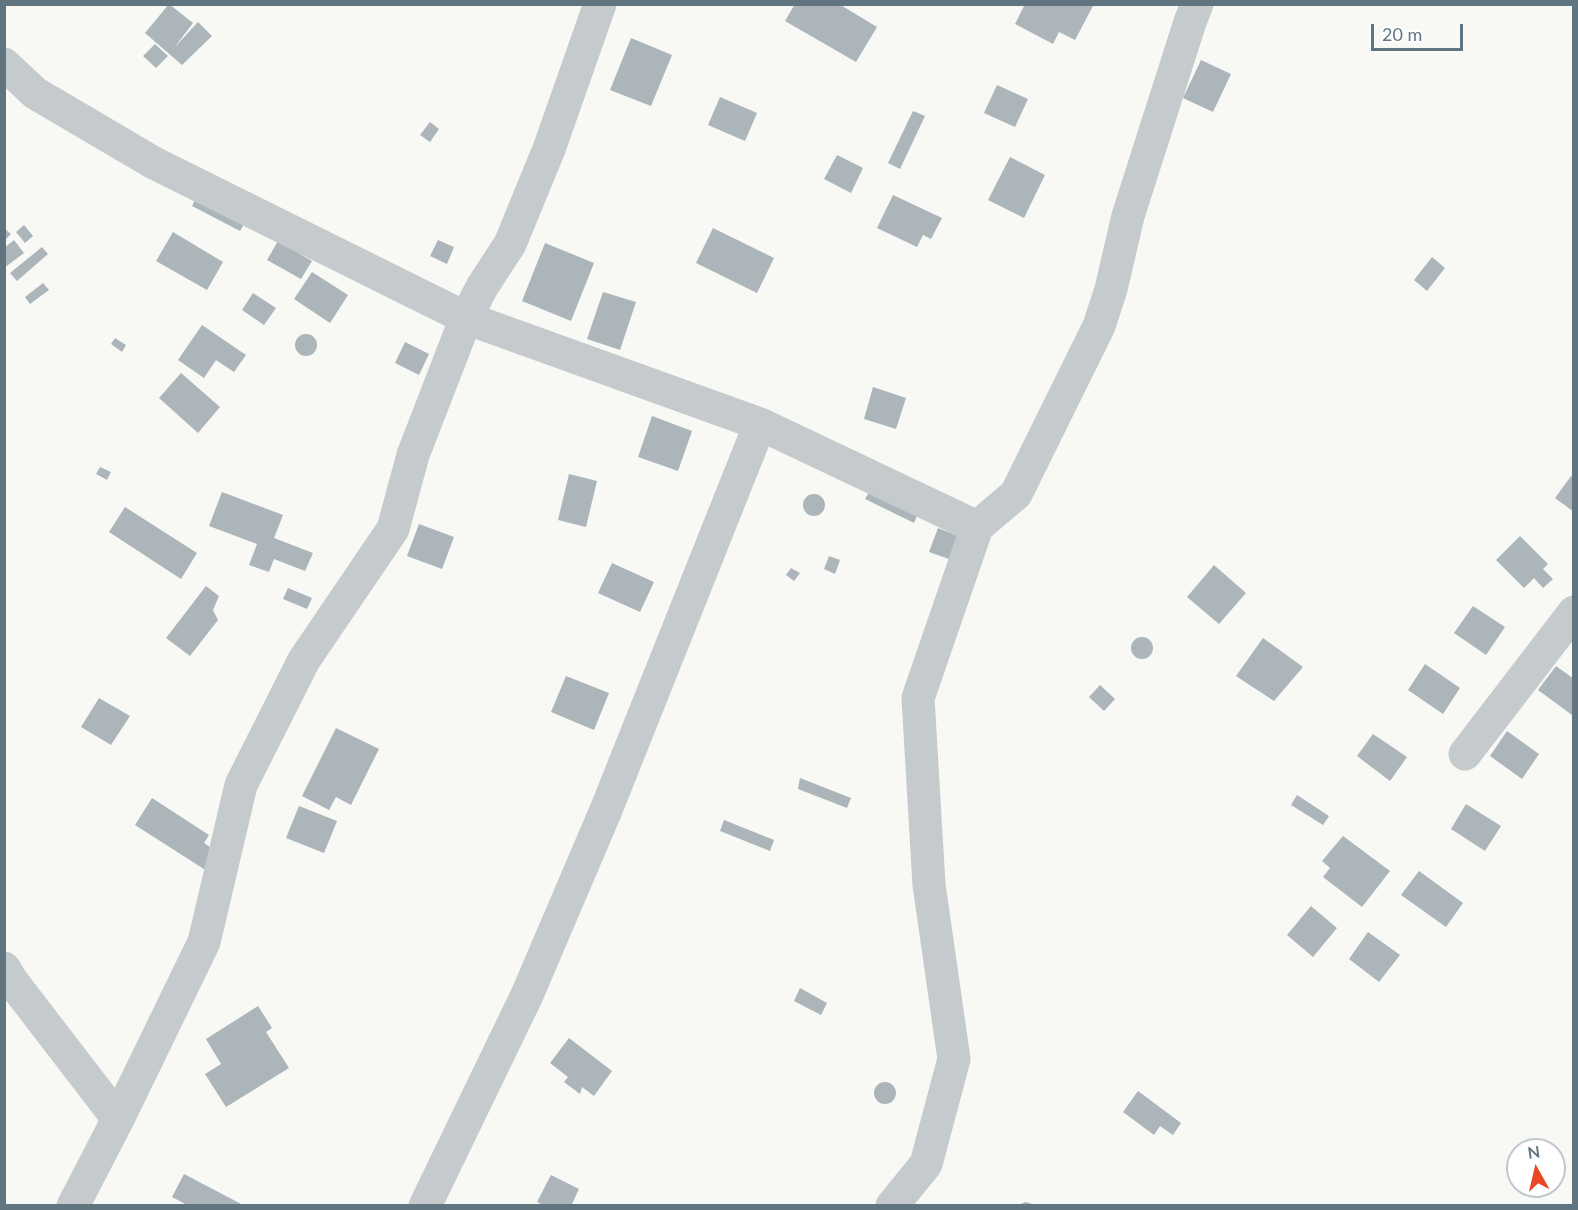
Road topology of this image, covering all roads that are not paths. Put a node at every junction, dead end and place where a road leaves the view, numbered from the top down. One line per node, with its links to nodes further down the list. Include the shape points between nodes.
1 (600, 4): 4 (street, via 549,149 510,244)
2 (1197, 4): 6 (street, via 1128,216 1099,326 1016,494)
3 (4, 64): 4 (street, via 35,93 154,163)
4 (466, 318): 5 (street); 10 (street, via 413,454 393,529 304,660 241,785 204,942)
5 (760, 424): 6 (street); 12 (street, via 606,810 527,995)
6 (977, 527): 13 (street, via 918,698 929,885 954,1059 926,1164)
7 (1574, 612): 8 (street)
8 (1465, 754)
9 (4, 968): 10 (street)
10 (118, 1119): 11 (street)
11 (73, 1206)
12 (425, 1206)
13 (892, 1206)

